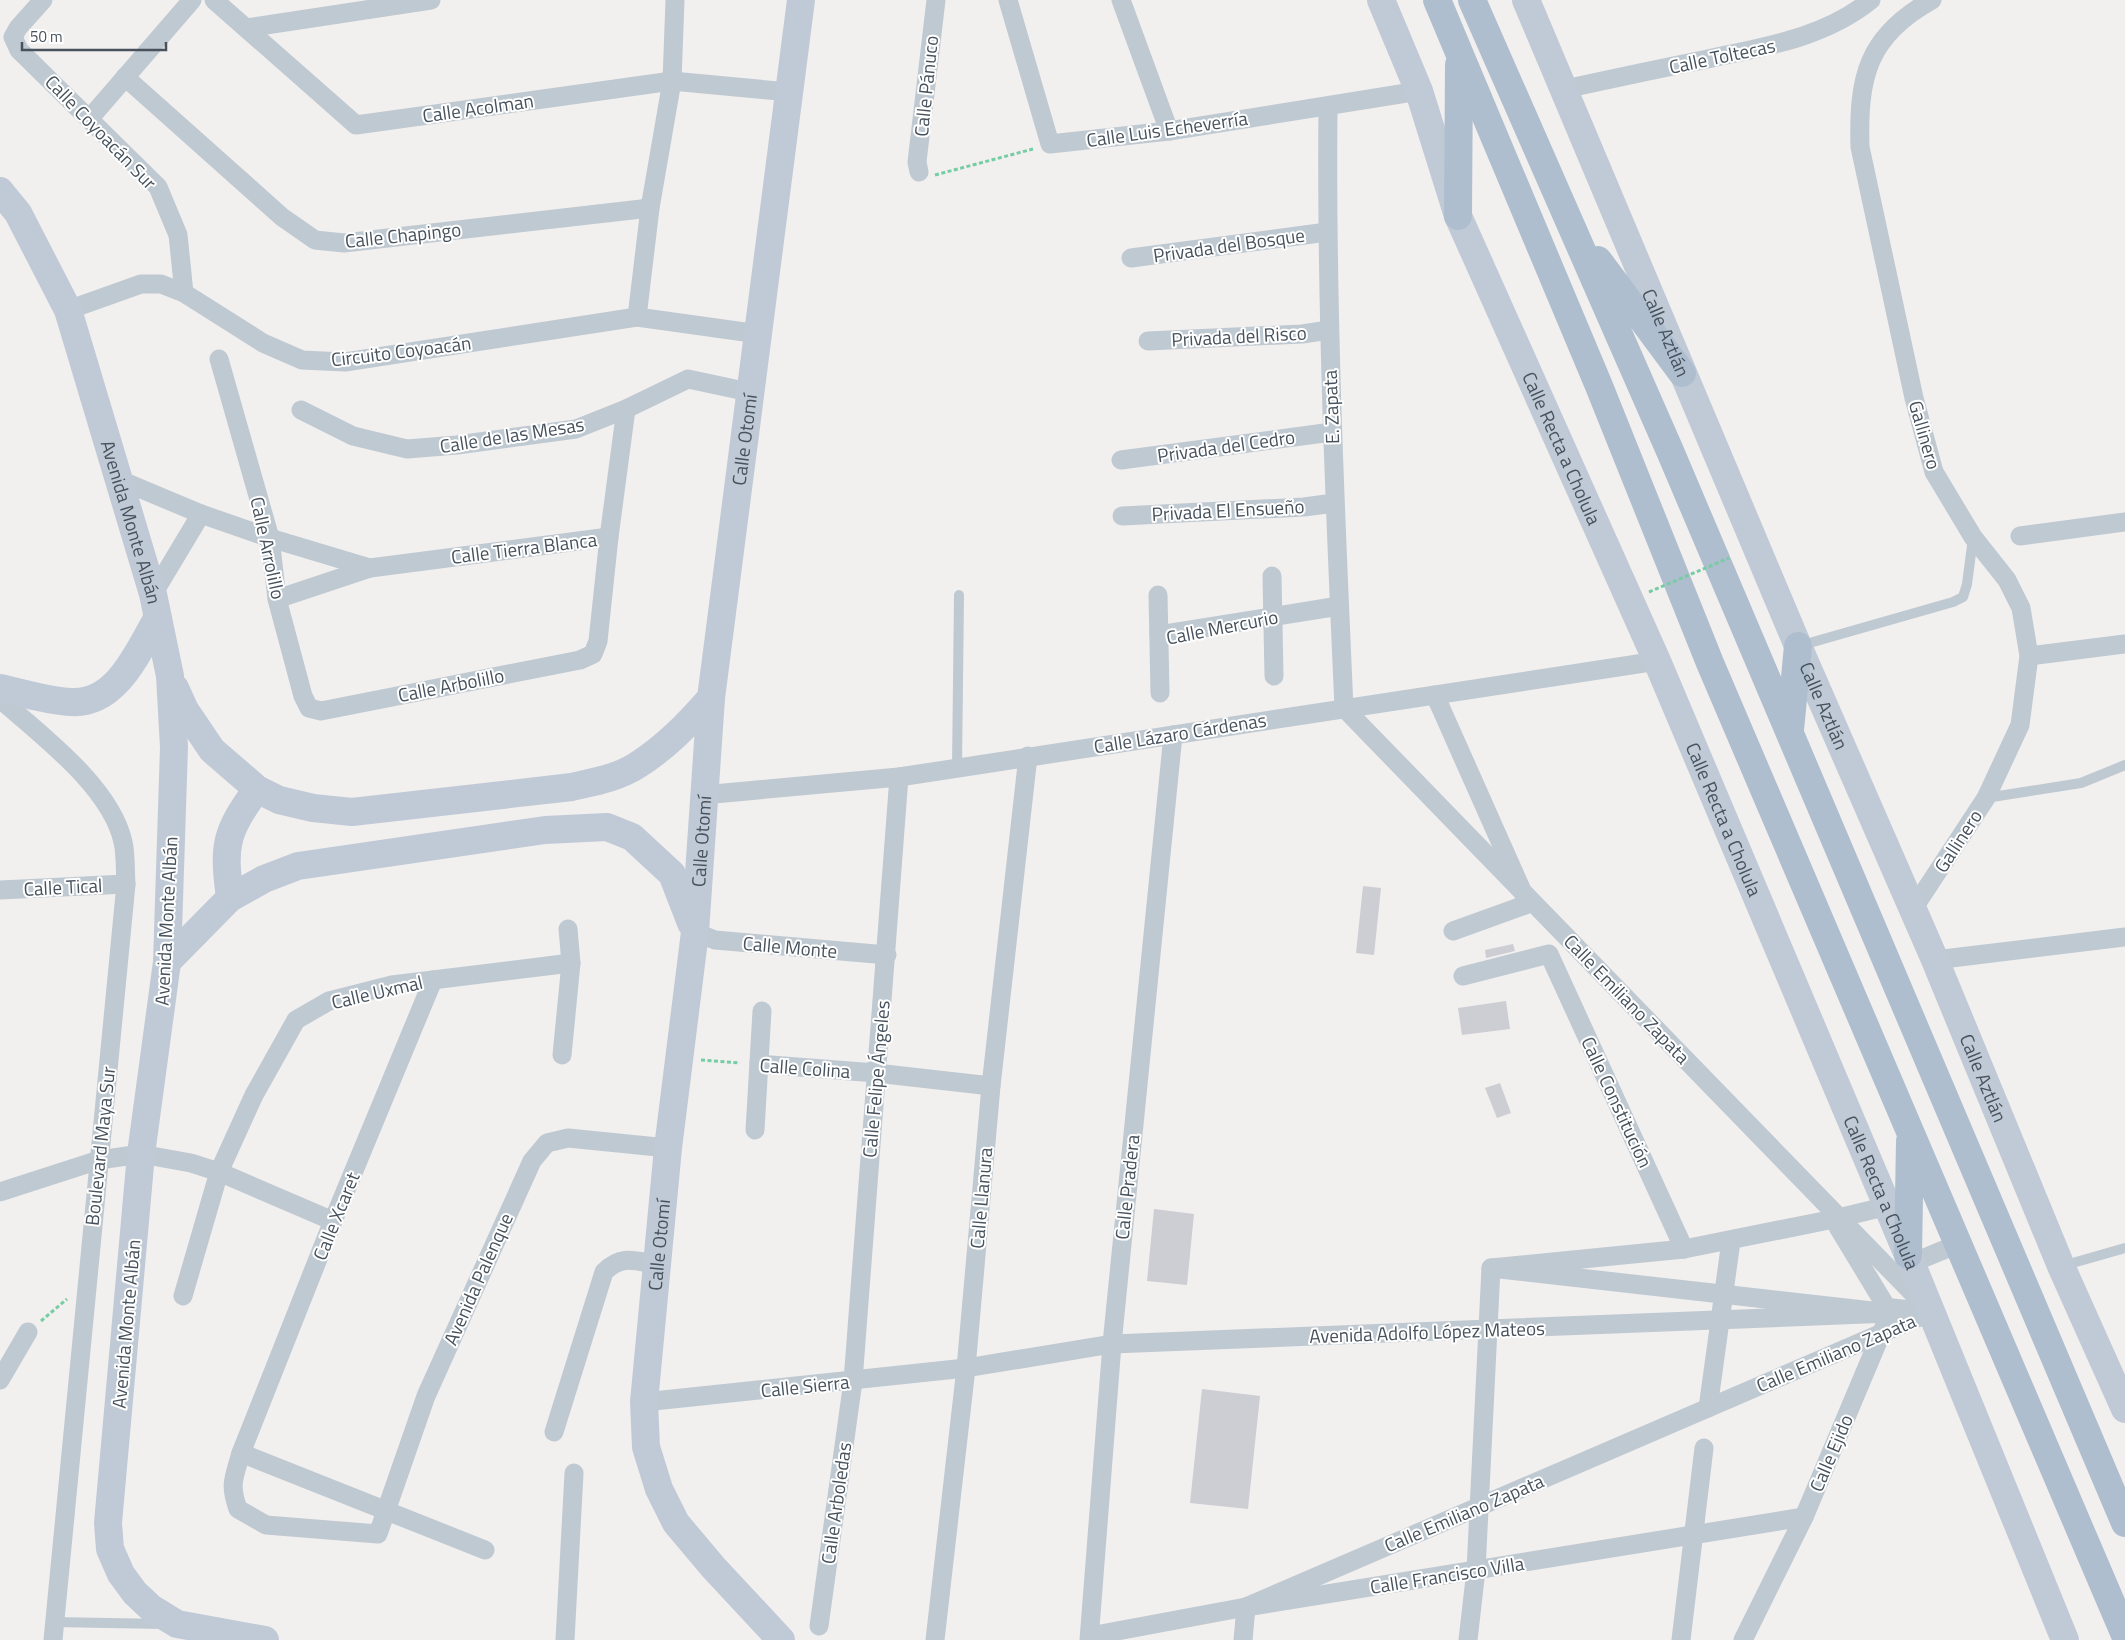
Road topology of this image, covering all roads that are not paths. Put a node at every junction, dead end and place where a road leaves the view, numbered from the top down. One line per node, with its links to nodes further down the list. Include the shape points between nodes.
1 (43, 0): 24 (street, Calle Coyoacán Sur, via 13,38 19,50)
2 (192, 0): 18 (street)
3 (214, 0): 16 (street, Calle Acolman)
4 (431, 0): 16 (street)
5 (675, 0): 19 (street)
6 (801, 0): 22 (street, Calle Otomí)
7 (936, 0): 26 (street, Calle Pánuco, via 917,162)
8 (1008, 0): 25 (street, Calle Luis Echeverría, via 1050,144)
9 (1121, 0): 25 (street)
10 (1381, 0): 21 (street, Calle Recta a Cholula)
11 (1437, 0): 17 (main road)
12 (1526, 0): 20 (street, Calle Aztlán)
13 (1871, 0): 20 (street, Calle Toltecas, via 1824,29 1788,42)
14 (1932, 0): 53 (street, Gallinero, via 1893,28 1873,56 1862,86 1860,147 1914,398 1934,472)
15 (1475, 7): 30 (main road)
16 (247, 28): 19 (street, Calle Acolman, via 356,125)
17 (1459, 54): 29 (main road); 107 (main road, via 1599,386 1710,663)
18 (125, 77): 24 (street); 28 (street, Calle Chapingo, via 282,216 315,240 344,243)
19 (672, 82): 22 (street, Calle Acolman); 28 (street)
20 (1565, 89): 40 (street, Calle Aztlán)
21 (1419, 91): 23 (street, Calle Luis Echeverría); 29 (street, Calle Recta a Cholula)
22 (789, 92): 37 (street, Calle Otomí)
23 (1328, 106): 25 (street, Calle Luis Echeverría); 31 (street, E. Zapata)
24 (90, 118): 33 (street, Calle Coyoacán Sur, via 158,187 178,235)
25 (1169, 131)
26 (919, 172)
27 (0, 191): 34 (street, Avenida Monte Albán, via 18,214)
28 (650, 208): 35 (street)
29 (1458, 216): 67 (street, Calle Recta a Cholula)
30 (1570, 223): 40 (main road); 77 (main road)
31 (1327, 232): 32 (street, Privada del Bosque); 36 (street, E. Zapata)
32 (1130, 258)
33 (184, 293): 34 (street, Circuito Coyoacán, via 161,284 142,284); 35 (street, Circuito Coyoacán, via 263,343 302,360 345,362)
34 (68, 310): 46 (street, Avenida Monte Albán)
35 (637, 317): 37 (street, Circuito Coyoacán)
36 (1329, 330): 38 (street, Privada del Risco); 44 (street, E. Zapata)
37 (759, 334): 41 (street, Calle Otomí)
38 (1148, 341)
39 (219, 359): 54 (street, Calle Arrolillo)
40 (1682, 373): 65 (street, Calle Aztlán)
41 (749, 392): 42 (street, Calle de las Mesas, via 688,379); 73 (street, Calle Otomí)
42 (626, 408): 43 (street, Calle de las Mesas, via 576,428 408,449 353,436); 52 (street, Calle Tierra Blanca)
43 (301, 410)
44 (1332, 432): 45 (street, Privada del Cedro); 47 (street, E. Zapata)
45 (1121, 460)
46 (120, 480): 48 (street, Calle Tierra Blanca); 61 (street, Avenida Monte Albán)
47 (1334, 503): 49 (street, Privada El Ensueño); 60 (street, E. Zapata)
48 (202, 514): 54 (street, Calle Tierra Blanca); 61 (street)
49 (1122, 516)
50 (2125, 522): 51 (street)
51 (2020, 536)
52 (608, 537): 55 (street, Calle Tierra Blanca); 75 (street, Calle Arbolillo, via 598,641 593,654 580,660 321,711)
53 (1973, 537): 65 (lane, via 1963,596 1953,602); 66 (street, Gallinero, via 2007,580 2021,608)
54 (270, 538): 55 (street, Calle Tierra Blanca); 59 (street, Calle Arrolillo)
55 (370, 568): 59 (street, Calle Tierra Blanca)
56 (1272, 576): 62 (street)
57 (959, 594): 81 (lane)
58 (1158, 595): 63 (street)
59 (277, 599): 75 (street, Calle Arrolillo)
60 (1339, 606): 62 (street, Calle Mercurio); 76 (street, E. Zapata)
61 (155, 607): 68 (street, Avenida Monte Albán); 70 (street, via 126,673 95,698 72,703)
62 (1273, 616): 63 (street, Calle Mercurio); 69 (street)
63 (1159, 635): 71 (street, Calle Mercurio)
64 (2125, 644): 66 (street)
65 (1798, 646): 77 (main road); 90 (street, Calle Aztlán)
66 (2029, 656): 85 (street, Gallinero, via 2020,725)
67 (1656, 661): 72 (street, Calle Lázaro Cárdenas); 113 (street, Calle Recta a Cholula)
68 (170, 676): 83 (street, via 185,710 212,750); 97 (street, Avenida Monte Albán, via 174,747)
69 (1274, 676)
70 (0, 688)
71 (1160, 693)
72 (1435, 695): 76 (street, Calle Lázaro Cárdenas); 89 (street)
73 (711, 698): 83 (street, via 681,732 635,767 572,787 352,812 312,808 279,800); 84 (street, Calle Otomí)
74 (0, 699): 86 (street, Boulevard Maya Sur, via 57,749 104,798 124,843)
75 (309, 708)
76 (1344, 708): 78 (street, Calle Lázaro Cárdenas); 89 (street, Calle Emiliano Zapata)
77 (1790, 734): 146 (main road)
78 (1173, 735): 79 (street, Calle Lázaro Cárdenas); 132 (street, Calle Pradera)
79 (1028, 756): 81 (street, Calle Lázaro Cárdenas); 105 (street, Calle Llanura)
80 (2125, 765): 85 (lane, via 2081,783)
81 (957, 768): 82 (street, Calle Lázaro Cárdenas)
82 (899, 777): 84 (street, Calle Lázaro Cárdenas); 95 (street, Calle Felipe Ángeles)
83 (257, 789): 88 (street, via 237,816 230,834 226,852)
84 (703, 795): 93 (street, Calle Otomí)
85 (1986, 798): 90 (street, Gallinero)
86 (126, 884): 87 (street, Calle Tical); 110 (street, Boulevard Maya Sur)
87 (0, 890)
88 (230, 898): 93 (street, via 264,878 298,866 545,830 607,827 632,836 672,874); 97 (street)
89 (1525, 898): 92 (street); 114 (street, Calle Emiliano Zapata)
90 (1913, 909): 96 (street, Calle Aztlán)
91 (568, 928): 98 (street)
92 (1453, 931)
93 (695, 932): 95 (street, Calle Monte, via 715,940); 108 (street, Calle Otomí)
94 (2125, 937): 96 (street)
95 (887, 955): 104 (street, Calle Felipe Ángeles)
96 (1935, 960): 121 (street, Calle Aztlán)
97 (167, 962): 109 (street, Avenida Monte Albán)
98 (571, 963): 100 (street, Calle Uxmal); 102 (street)
99 (1463, 976): 119 (street, Calle Constitución, via 1550,954)
100 (433, 980): 111 (street, Calle Uxmal, via 392,985 329,1001 296,1020 254,1095); 115 (street, Calle Xcaret)
101 (762, 1011): 103 (street)
102 (562, 1055)
103 (759, 1064): 104 (street, Calle Colina); 106 (street)
104 (876, 1074): 105 (street, Calle Colina); 135 (street, Calle Felipe Ángeles)
105 (991, 1086): 133 (street, Calle Llanura)
106 (755, 1130)
107 (1910, 1132): 117 (main road); 122 (main road)
108 (668, 1148): 120 (street, Calle Otomí); 144 (street, Avenida Palenque, via 568,1138 547,1143 532,1161 426,1396)
109 (141, 1154): 110 (street); 111 (street); 152 (street, Avenida Monte Albán, via 108,1524 110,1548 121,1574 151,1608)
110 (99, 1160): 112 (street); 154 (street, Boulevard Maya Sur)
111 (219, 1172): 115 (street); 125 (street, Calle Uxmal)
112 (0, 1192)
113 (1888, 1206): 114 (street); 122 (street, Calle Recta a Cholula)
114 (1837, 1218): 116 (street); 122 (street, Calle Emiliano Zapata); 126 (street)
115 (333, 1221): 141 (street, Calle Xcaret)
116 (1731, 1240): 119 (street); 124 (street)
117 (1958, 1244): 122 (street); 155 (main road)
118 (2125, 1248): 121 (lane)
119 (1684, 1249): 123 (street)
120 (658, 1265): 136 (street, Calle Otomí); 139 (street, via 626,1260 615,1262 604,1272)
121 (2061, 1266): 138 (street, Calle Aztlán)
122 (1908, 1267): 126 (street, Calle Ejido); 127 (street, Calle Recta a Cholula)
123 (1492, 1268): 124 (street, Avenida Adolfo López Mateos); 129 (street)
124 (1723, 1294): 126 (street, Avenida Adolfo López Mateos); 128 (street)
125 (183, 1296)
126 (1891, 1310): 127 (street, Avenida Adolfo López Mateos); 128 (street, Avenida Adolfo López Mateos); 131 (street, Calle Ejido)
127 (1931, 1312): 131 (street, Calle Emiliano Zapata); 165 (street, Calle Recta a Cholula)
128 (1720, 1320): 129 (street, Avenida Adolfo López Mateos); 137 (street)
129 (1488, 1329): 132 (street, Avenida Adolfo López Mateos); 143 (street)
130 (28, 1332): 134 (street)
131 (1881, 1333): 137 (street, Calle Emiliano Zapata); 145 (street, Calle Ejido)
132 (1112, 1344): 133 (street, Avenida Adolfo López Mateos); 156 (street, Calle Pradera)
133 (966, 1368): 135 (street, Calle Sierra); 160 (street, Calle Llanura)
134 (0, 1380)
135 (853, 1381): 136 (street, Calle Sierra); 153 (street, Calle Arboledas)
136 (644, 1402): 159 (street, Calle Otomí, via 646,1447 659,1489 676,1523)
137 (1708, 1408): 143 (street, Calle Emiliano Zapata)
138 (2125, 1410)
139 (554, 1432)
140 (1704, 1448): 148 (street)
141 (241, 1453): 144 (street); 147 (street, Calle Xcaret, via 232,1493 238,1510 253,1519 266,1524)
142 (574, 1473): 158 (street)
143 (1479, 1506): 150 (street); 151 (street, Calle Emiliano Zapata)
144 (385, 1510): 147 (street, Avenida Palenque); 149 (street)
145 (1804, 1517): 148 (street, Calle Francisco Villa); 164 (street, Calle Ejido)
146 (2125, 1523)
147 (378, 1534)
148 (1693, 1534): 150 (street, Calle Francisco Villa); 163 (street)
149 (485, 1550)
150 (1476, 1570): 151 (street, Calle Francisco Villa); 162 (street)
151 (1246, 1607): 156 (street, Calle Francisco Villa); 161 (street)
152 (177, 1624): 154 (lane); 157 (street, Avenida Monte Albán)
153 (820, 1626)
154 (53, 1631)
155 (2125, 1635)
156 (1090, 1638)
157 (265, 1640)
158 (564, 1640)
159 (781, 1640)
160 (935, 1640)
161 (1243, 1640)
162 (1468, 1640)
163 (1681, 1640)
164 (1743, 1640)
165 (2065, 1640)

